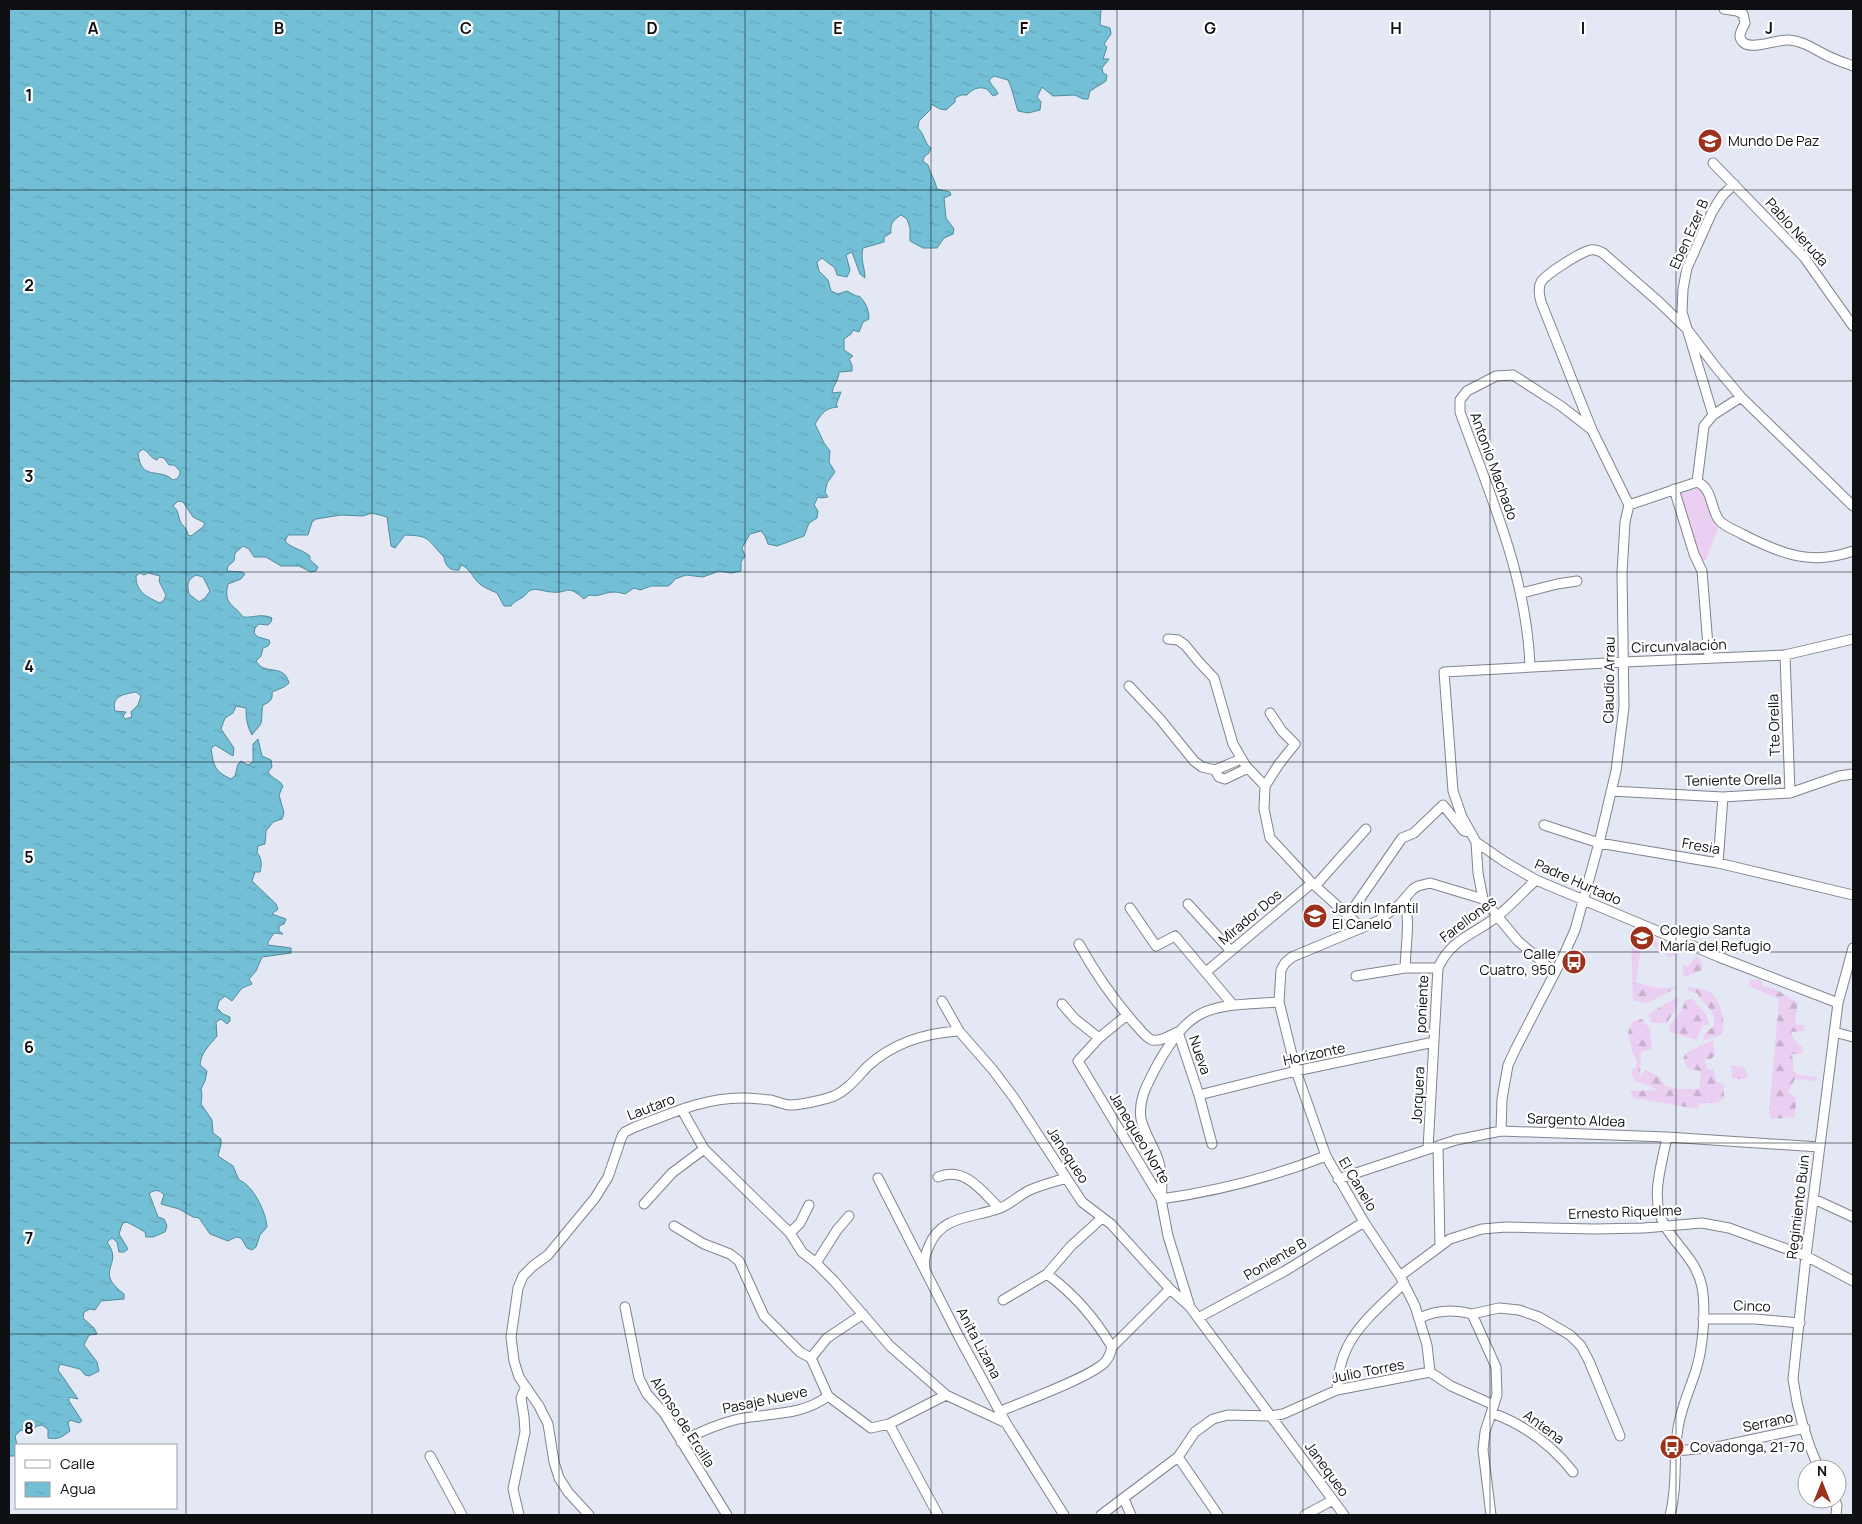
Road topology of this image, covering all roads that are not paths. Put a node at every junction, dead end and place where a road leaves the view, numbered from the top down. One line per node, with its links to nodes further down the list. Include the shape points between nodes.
1 (1724, 9): 2 (street, via 1743,14 1745,23 1740,36 1746,45 1795,40)
2 (1853, 66)
3 (1713, 163): 4 (street, Pablo Neruda)
4 (1734, 184): 5 (street, Pablo Neruda, via 1804,257); 6 (street, Eben Ezer B, via 1712,212 1687,268 1682,312)
5 (1853, 326)
6 (1687, 329): 7 (street, Eben Ezer B); 8 (street, Eben Ezer B); 9 (street, Eben Ezer B, via 1596,250 1586,251 1547,275 1539,293 1541,302)
7 (1741, 397): 8 (street); 13 (street, Eben Ezer B)
8 (1713, 415): 10 (street, via 1704,426)
9 (1592, 430): 12 (street); 16 (street, Antonio Machado, via 1513,376 1496,376 1467,391 1460,400 1460,412)
10 (1697, 482): 11 (street); 14 (street, via 1707,489 1716,514 1724,524 1785,554 1820,558)
11 (1674, 489): 12 (street); 20 (street, via 1702,571)
12 (1629, 505): 21 (street, Claudio Arrau, via 1622,573)
13 (1853, 506)
14 (1853, 551)
15 (1577, 581): 16 (street)
16 (1522, 593): 22 (street, Antonio Machado)
17 (1168, 639): 26 (street, via 1185,645 1214,678 1230,736)
18 (1853, 639): 19 (street, Circunvalación)
19 (1785, 655): 20 (street, Circunvalación); 32 (street, Tte Orella)
20 (1708, 658): 21 (street, Circunvalación)
21 (1624, 662): 22 (street, Circunvalación); 31 (street, Claudio Arrau, via 1622,729)
22 (1530, 667): 23 (street, Circunvalación)
23 (1444, 672): 36 (street, Padre Hurtado, via 1453,791)
24 (1129, 686): 28 (street, via 1194,761 1202,768)
25 (1270, 713): 30 (street, via 1295,744)
26 (1241, 758): 27 (street); 28 (street)
27 (1248, 768): 28 (street, via 1225,779 1219,777); 30 (street)
28 (1215, 770)
29 (1853, 774): 32 (street, Teniente Orella)
30 (1265, 786): 41 (street, via 1264,809 1270,838)
31 (1611, 791): 33 (street, Teniente Orella); 38 (street, Claudio Arrau)
32 (1790, 793): 33 (street, Teniente Orella)
33 (1723, 797): 39 (street)
34 (1544, 825): 38 (street, Fresia)
35 (1366, 828): 41 (street, Mirador Dos)
36 (1471, 833): 37 (street, Padre Hurtado); 48 (street, via 1464,832 1443,805 1414,834 1402,838)
37 (1476, 842): 40 (street, Padre Hurtado); 44 (street)
38 (1598, 843): 39 (street, Fresia); 45 (street, Claudio Arrau)
39 (1718, 863): 42 (street, Fresia)
40 (1536, 880): 45 (street, Padre Hurtado); 49 (street, Farellones)
41 (1314, 884): 48 (street); 53 (street, Mirador Dos)
42 (1853, 895)
43 (1405, 898): 44 (street, El Canelo, via 1418,886 1430,883); 50 (street, El Canelo, via 1385,916); 54 (street, via 1408,929)
44 (1483, 899): 49 (street)
45 (1584, 900): 57 (street, Claudio Arrau, via 1572,937); 61 (street, Padre Hurtado)
46 (1188, 904): 53 (street)
47 (1130, 908): 56 (street, via 1156,946 1175,936)
48 (1348, 916): 50 (street)
49 (1497, 916): 55 (street, Farellones, via 1454,944); 57 (street, via 1523,946)
50 (1362, 928): 60 (street, El Canelo, via 1288,960 1281,970)
51 (1079, 944): 64 (street, Nueva, via 1100,981)
52 (1853, 948): 61 (street, Regimiento Buin)
53 (1231, 951): 56 (street, Mirador Dos)
54 (1405, 968): 55 (street); 58 (street)
55 (1438, 968): 70 (street, poniente)
56 (1206, 972): 63 (street)
57 (1555, 973): 74 (street, Claudio Arrau, via 1508,1065)
58 (1356, 976)
59 (942, 1001): 65 (street, Janequeo)
60 (1279, 1002): 63 (street); 71 (street, El Canelo)
61 (1838, 1003): 67 (street, Regimiento Buin)
62 (1062, 1004): 69 (street, via 1075,1020)
63 (1234, 1005): 66 (street, via 1201,1013)
64 (1127, 1015): 66 (street, Nueva, via 1151,1039 1160,1040); 69 (street, Janequeo Norte)
65 (959, 1031): 73 (street, Lautaro, via 918,1038 893,1049 870,1064 837,1095 824,1099 789,1105 741,1098 708,1100); 84 (street, Janequeo, via 1014,1098)
66 (1178, 1032): 72 (street, Nueva); 86 (street, via 1145,1088 1140,1105 1144,1128 1161,1172)
67 (1834, 1032): 68 (street); 78 (street, Regimiento Buin)
68 (1853, 1037)
69 (1099, 1038): 86 (street, Janequeo Norte, via 1078,1061)
70 (1434, 1042): 71 (street, Horizonte); 80 (street, Jorquera)
71 (1296, 1071): 72 (street, Horizonte); 81 (street, El Canelo)
72 (1200, 1095): 76 (street, Nueva)
73 (682, 1110): 79 (street); 118 (street, Lautaro, via 625,1132 619,1140 608,1177 595,1198 548,1254 523,1276 518,1288 511,1337 514,1361)
74 (1501, 1131): 75 (street, Sargento Aldea); 77 (street, Sargento Aldea)
75 (1667, 1137): 78 (street, Sargento Aldea); 96 (street, via 1657,1188)
76 (1212, 1144)
77 (1438, 1146): 80 (street, Sargento Aldea); 98 (street)
78 (1819, 1148): 87 (street, Regimiento Buin)
79 (704, 1149): 88 (street, via 672,1173); 97 (street)
80 (1428, 1150): 85 (street, Sargento Aldea)
81 (1326, 1156): 85 (street, El Canelo); 86 (street, via 1236,1185)
82 (938, 1177): 90 (street, via 965,1176)
83 (878, 1178): 101 (street, Anita Lizana)
84 (1066, 1178): 90 (street, via 1032,1189); 93 (street, Janequeo, via 1082,1202)
85 (1338, 1179): 94 (street, El Canelo)
86 (1161, 1199): 108 (street, Janequeo Norte, via 1168,1236)
87 (1814, 1199): 92 (street); 99 (street, Regimiento Buin)
88 (644, 1204)
89 (809, 1205): 97 (street, via 800,1223)
90 (999, 1208): 101 (street, via 960,1218 944,1226 930,1243)
91 (849, 1216): 100 (street)
92 (1853, 1217)
93 (1102, 1218): 102 (street, via 1071,1246); 105 (street, Janequeo)
94 (1364, 1222): 103 (street, El Canelo); 111 (street, Poniente B, via 1285,1271)
95 (674, 1226): 116 (street, via 735,1257 743,1266 764,1316 800,1352)
96 (1664, 1226): 98 (street, Ernesto Riquelme, via 1494,1228 1469,1232); 99 (street, Ernesto Riquelme, via 1721,1225); 113 (street, via 1698,1271)
97 (790, 1233): 100 (street, via 802,1252)
98 (1440, 1245): 103 (street, Ernesto Riquelme)
99 (1806, 1256): 104 (street, Ernesto Riquelme); 114 (street, Regimiento Buin)
100 (816, 1263): 109 (street)
101 (924, 1268): 123 (street, Anita Lizana)
102 (1048, 1274): 106 (street); 115 (street, via 1086,1309)
103 (1402, 1280): 112 (street, El Canelo); 119 (street, Ernesto Riquelme, via 1353,1335 1341,1361)
104 (1853, 1281)
105 (1170, 1289): 108 (street, Janequeo); 115 (street)
106 (1003, 1300)
107 (625, 1307): 129 (street, Alonso de Ercilla, via 639,1378)
108 (1190, 1307): 111 (street, Janequeo Norte)
109 (863, 1314): 116 (street, via 827,1338); 120 (street, via 890,1346)
110 (1472, 1314): 112 (street, via 1443,1311); 122 (street, via 1496,1367 1498,1386); 128 (street, via 1499,1308 1519,1310 1539,1317 1570,1335 1589,1361)
111 (1198, 1318): 124 (street, Janequeo)
112 (1420, 1318): 117 (street, El Canelo)
113 (1703, 1319): 114 (street, Cinco); 130 (street, via 1700,1355 1679,1422)
114 (1800, 1323): 127 (street, Regimiento Buin, via 1793,1379)
115 (1112, 1347): 123 (street, via 1106,1361 1099,1367)
116 (811, 1358): 121 (street)
117 (1430, 1372): 119 (street, Julio Torres); 122 (street)
118 (525, 1388): 138 (street, via 521,1398 525,1432 513,1489); 139 (street, via 548,1424 559,1478)
119 (1337, 1390): 124 (street, Julio Torres, via 1283,1414)
120 (946, 1395): 125 (street); 126 (street)
121 (828, 1396): 126 (street, via 871,1428); 129 (street, Pasaje Nueve, via 800,1410 721,1424)
122 (1493, 1409): 134 (street, Antena, via 1543,1440); 148 (street, via 1483,1450)
123 (1001, 1411): 125 (street, Anita Lizana)
124 (1271, 1416): 132 (street, Julio Torres, via 1228,1415 1213,1419 1195,1432); 136 (street, Janequeo)
125 (1006, 1423): 142 (street, Anita Lizana)
126 (889, 1424): 141 (street)
127 (1805, 1428): 130 (street, Serrano, via 1717,1447); 133 (street, Regimiento Buin)
128 (1620, 1436)
129 (681, 1442): 140 (street, Alonso de Ercilla)
130 (1676, 1451): 149 (street)
131 (430, 1456): 137 (street)
132 (1178, 1458): 135 (street, Julio Torres); 145 (street)
133 (1816, 1459)
134 (1573, 1472)
135 (1124, 1499): 143 (street, Julio Torres); 144 (street)
136 (1333, 1500): 146 (street); 147 (street, Janequeo)
137 (462, 1515)
138 (519, 1515)
139 (589, 1515)
140 (727, 1515)
141 (938, 1515)
142 (1064, 1515)
143 (1101, 1515)
144 (1131, 1515)
145 (1218, 1515)
146 (1305, 1515)
147 (1344, 1515)
148 (1491, 1515)
149 (1670, 1515)

